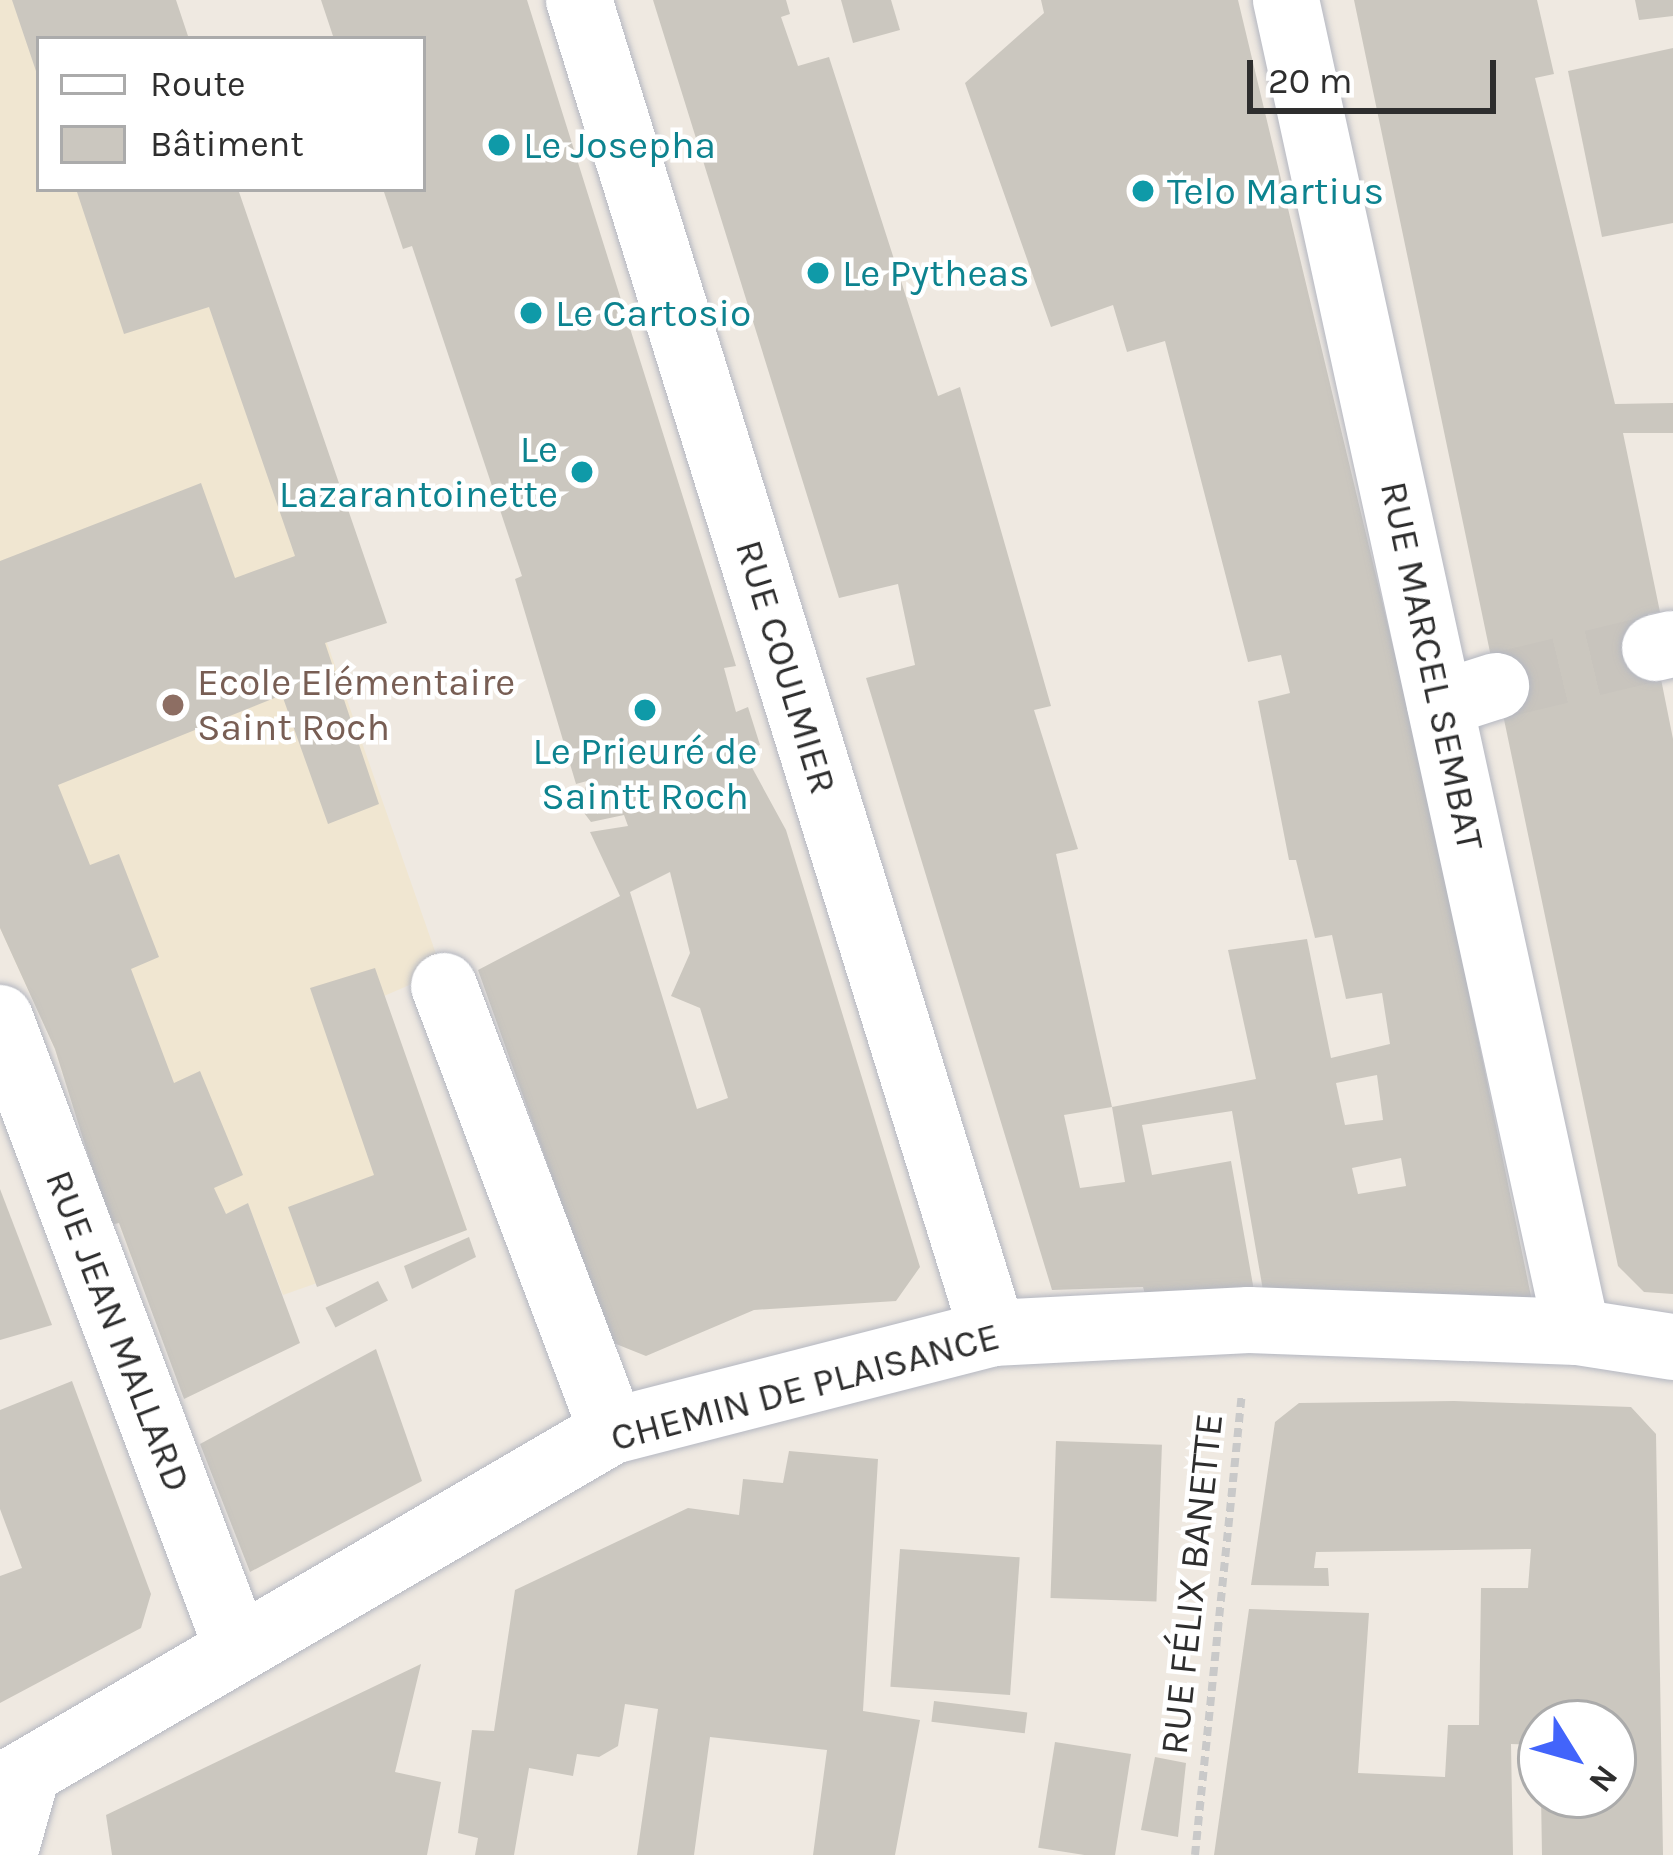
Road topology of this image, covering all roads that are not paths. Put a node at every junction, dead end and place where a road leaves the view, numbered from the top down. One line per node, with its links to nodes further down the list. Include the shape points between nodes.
1 (579, 0): 6 (street, RUE COULMIER)
2 (1286, 0): 5 (street, RUE MARCEL SEMBAT, via 1468,695)
3 (444, 986): 8 (street)
4 (0, 1018): 9 (street, RUE JEAN MALLARD)
5 (1577, 1332): 6 (street, CHEMIN DE PLAISANCE, via 1250,1320); 7 (street, CHEMIN DE PLAISANCE)
6 (993, 1333): 8 (street, CHEMIN DE PLAISANCE)
7 (1673, 1347)
8 (613, 1431): 9 (street, CHEMIN DE PLAISANCE)
9 (236, 1645): 10 (street, CHEMIN DE PLAISANCE)
10 (13, 1782): 11 (street, CHEMIN DE PLAISANCE)
11 (4, 1855)

